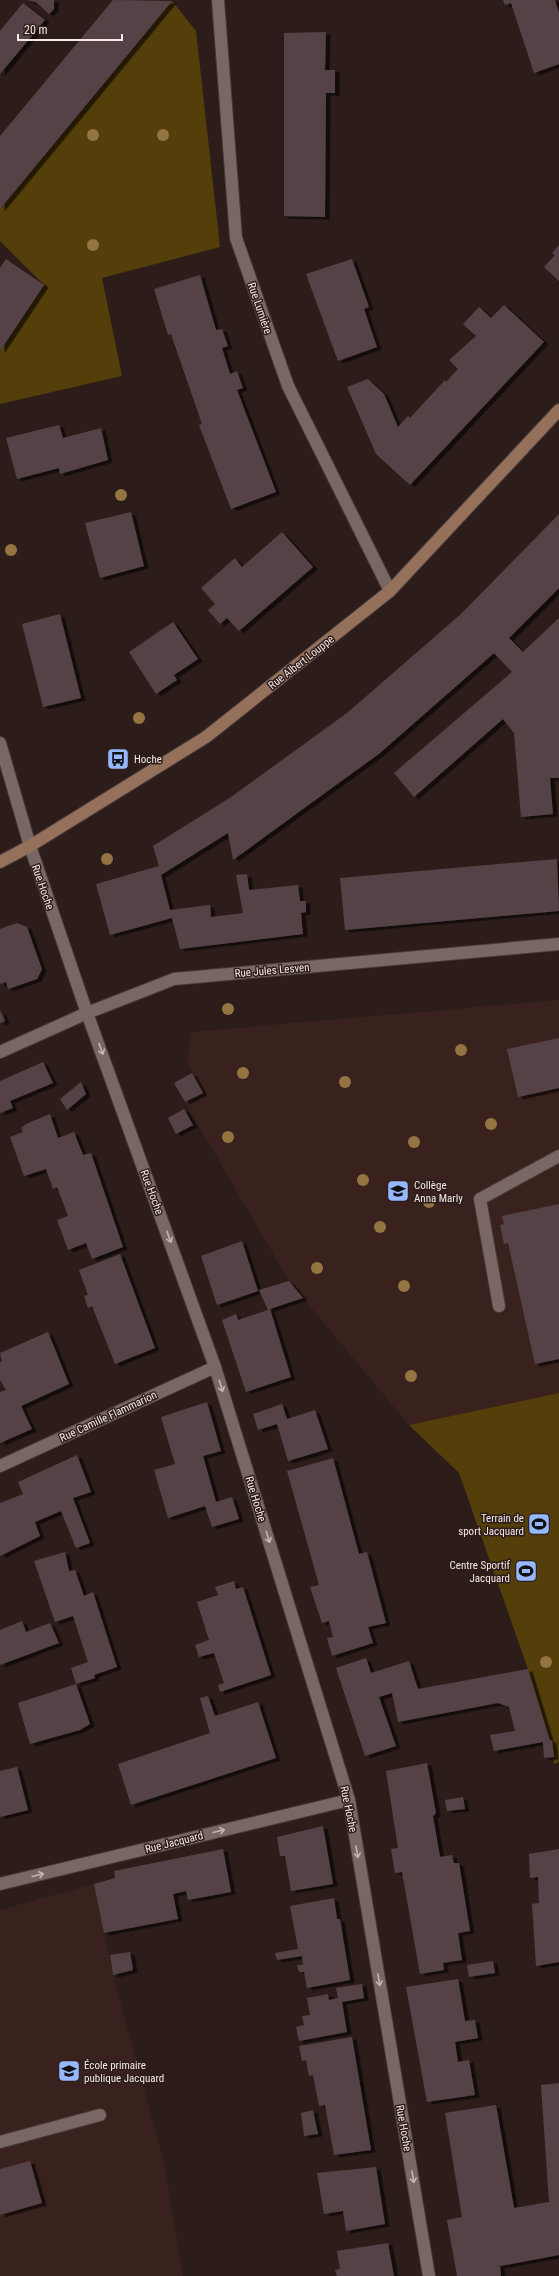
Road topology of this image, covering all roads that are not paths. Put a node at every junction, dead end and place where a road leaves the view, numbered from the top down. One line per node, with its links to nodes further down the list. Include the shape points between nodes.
1 (218, 0): 3 (street, Rue Lumière, via 236,238 288,386)
2 (559, 410): 3 (main road, Rue Albert Louppe)
3 (390, 592): 5 (main road, Rue Albert Louppe, via 206,737)
4 (0, 743): 5 (street, Rue Hoche)
5 (30, 846): 6 (main road, Rue Albert Louppe); 8 (street, Rue Hoche)
6 (0, 862)
7 (559, 944): 8 (street, Rue Jules Lesven, via 174,979)
8 (87, 1013): 9 (street, Rue Jules Lesven); 12 (street, Rue Hoche, one-way to 12)
9 (0, 1052)
10 (559, 1156): 11 (street, via 480,1199)
11 (499, 1306)
12 (215, 1366): 13 (street, Rue Camille Flammarion); 14 (street, Rue Hoche, one-way to 14)
13 (0, 1466)
14 (348, 1800): 15 (street, Rue Jacquard, one-way to 14); 18 (street, Rue Hoche, one-way to 18)
15 (0, 1884)
16 (100, 2115): 17 (street)
17 (0, 2142)
18 (430, 2276)

